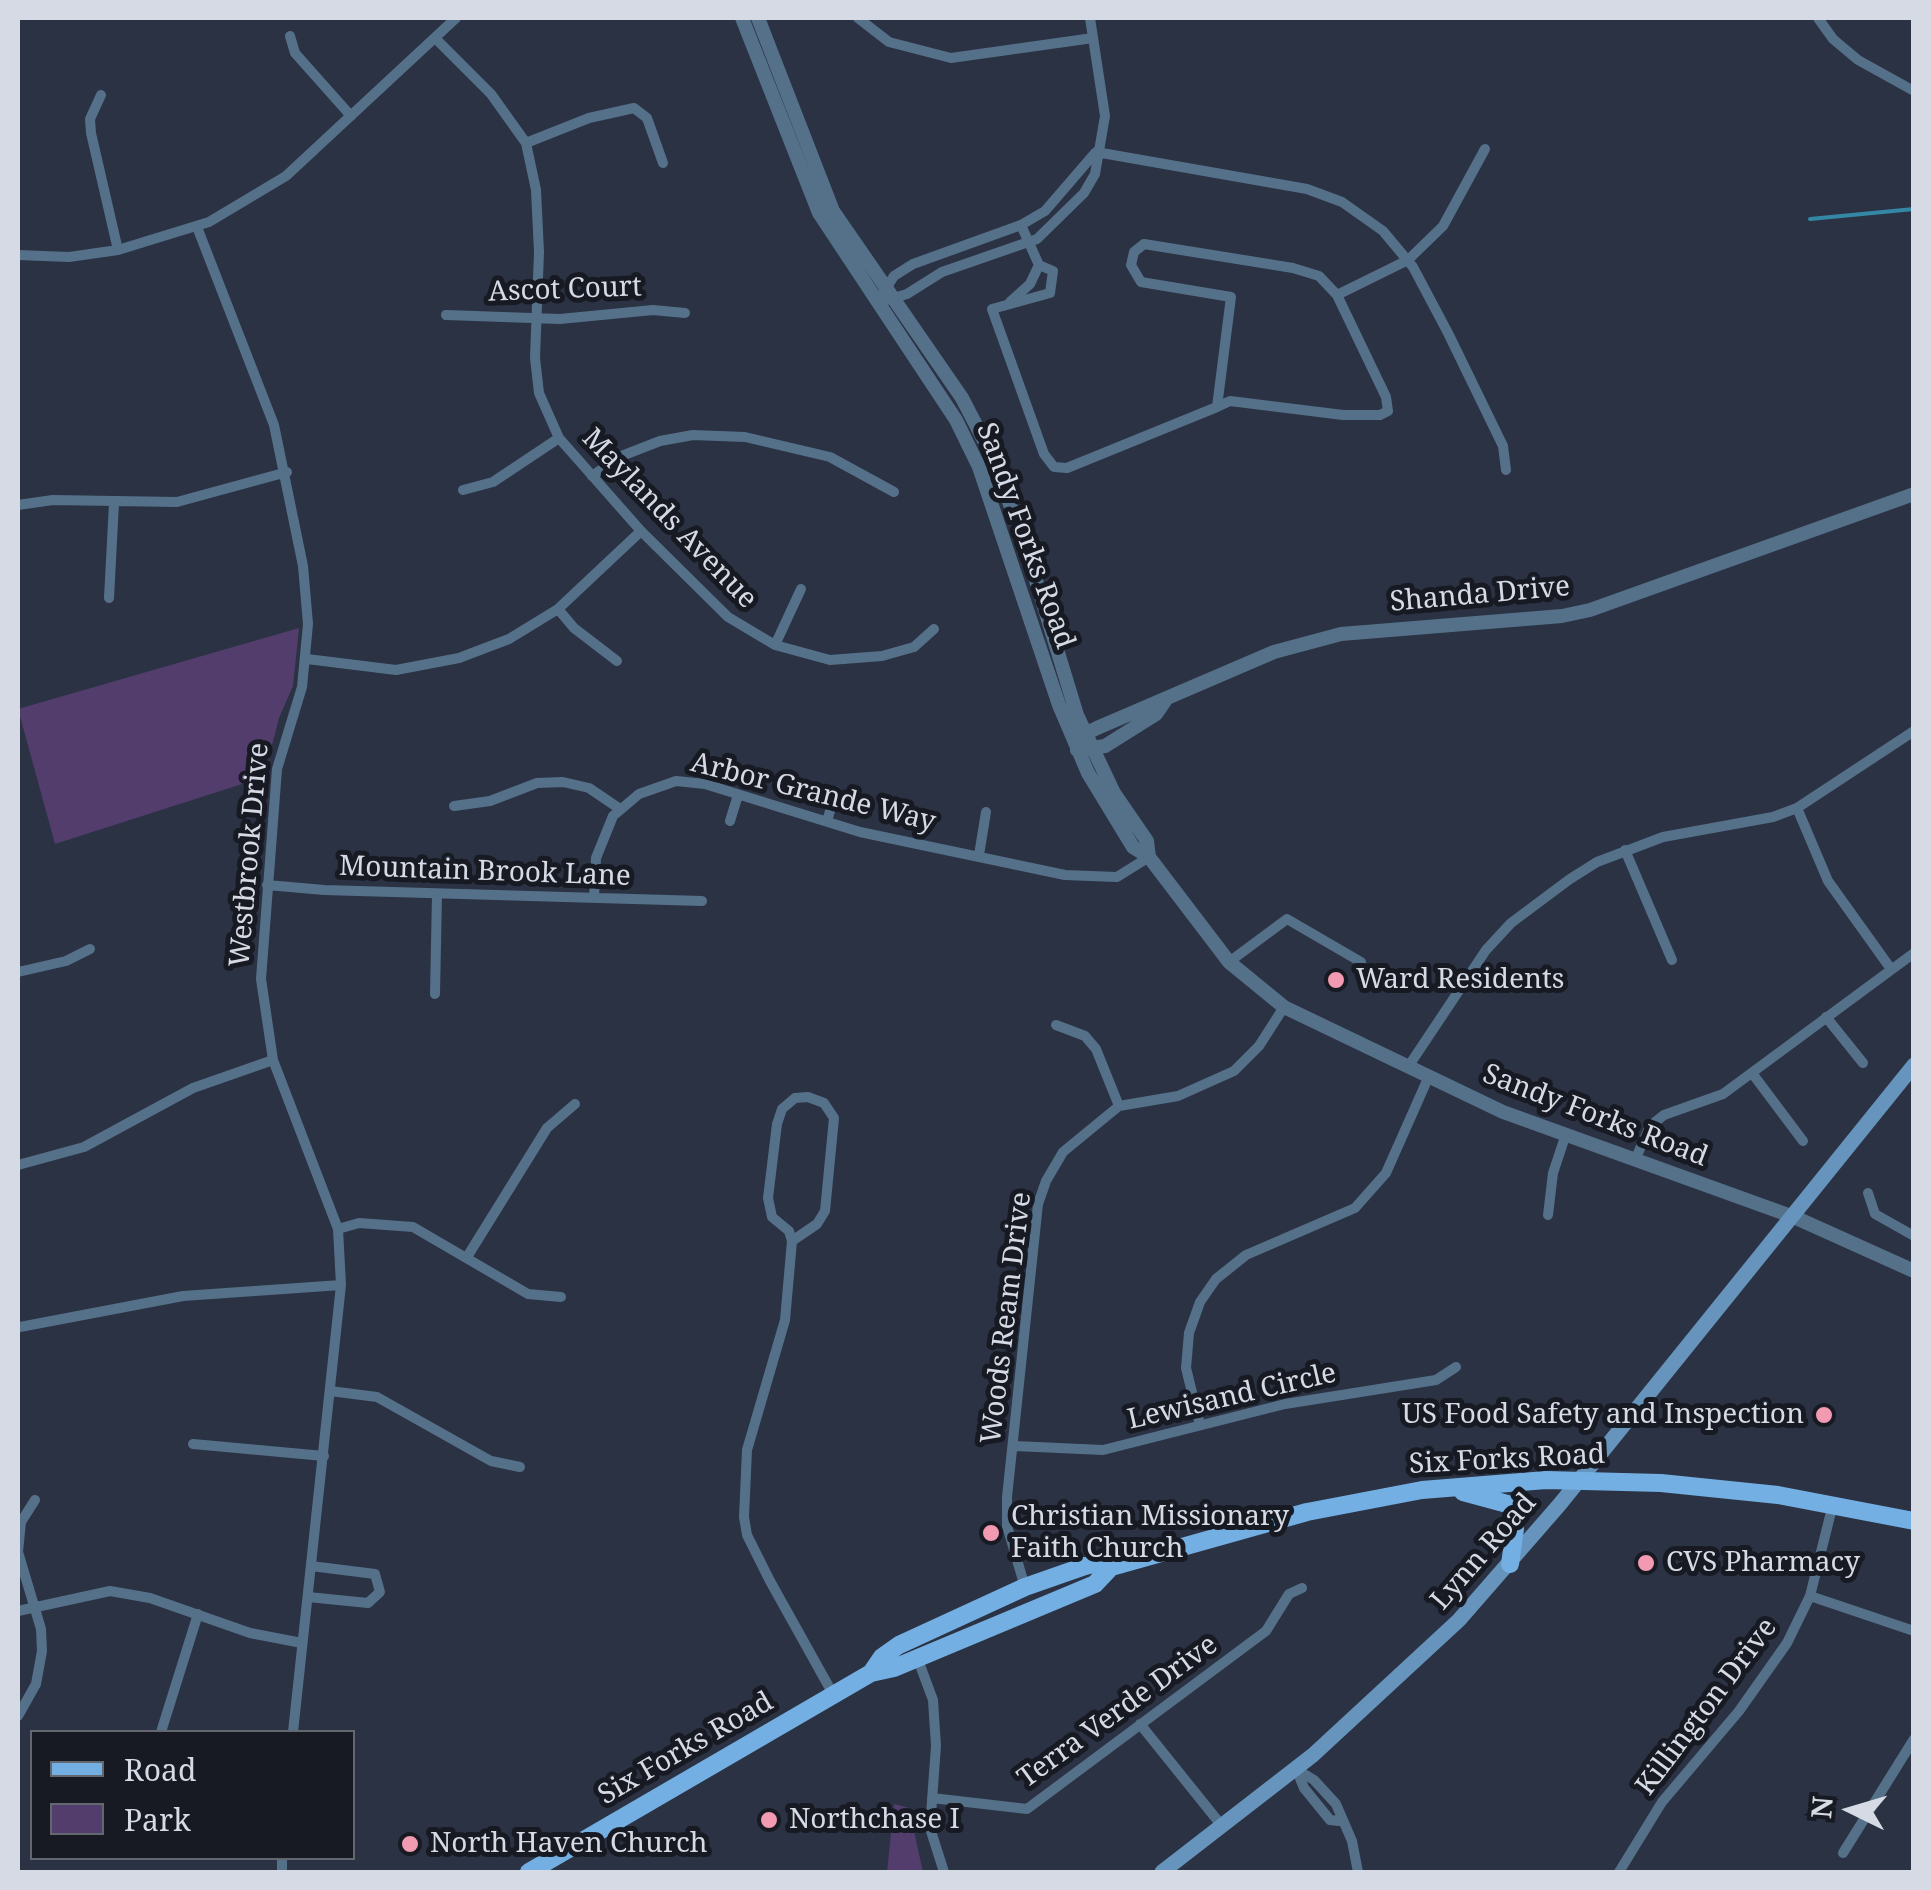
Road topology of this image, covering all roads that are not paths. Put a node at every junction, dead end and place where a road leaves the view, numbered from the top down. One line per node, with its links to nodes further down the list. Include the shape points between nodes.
1 (456, 18): 8 (street)
2 (742, 18): 27 (street, Sandy Forks Road, via 819,213)
3 (758, 18): 24 (street, Sandy Forks Road, via 834,211)
4 (858, 18): 9 (street, via 889,42 951,58)
5 (1090, 18): 9 (street)
6 (1818, 18): 10 (street, via 1858,60)
7 (290, 36): 12 (street, via 295,53)
8 (435, 38): 12 (street); 13 (street, Maylands Avenue, via 491,94)
9 (1092, 38): 15 (street, via 1105,116)
10 (1914, 91)
11 (100, 95): 20 (street, via 91,133)
12 (351, 116): 18 (street, via 286,176)
13 (526, 143): 16 (street, via 634,108 647,118); 30 (street, Maylands Avenue, via 536,190)
14 (1485, 149): 22 (street, via 1443,226)
15 (1096, 152): 17 (street, via 1044,212); 19 (street, via 1095,174 1084,193); 22 (street, via 1307,189 1342,202 1384,231)
16 (664, 163)
17 (1021, 225): 19 (street); 24 (street, via 913,264 894,276)
18 (197, 228): 20 (street); 34 (street, Westbrook Drive, via 256,373)
19 (1028, 242): 23 (street); 24 (street)
20 (118, 250): 21 (street)
21 (18, 255)
22 (1408, 260): 26 (street); 33 (street, via 1503,446)
23 (1040, 265): 25 (street); 25 (street, via 1053,271 1050,293)
24 (889, 294): 27 (street); 51 (street, Sandy Forks Road, via 962,398 992,454)
25 (1028, 294): 31 (street, via 992,310 1054,467 1067,468)
26 (1337, 296): 31 (street, via 1388,411 1343,414 1230,401); 31 (street, via 1319,276 1293,268 1144,244 1134,252 1131,265 1142,282 1230,297)
27 (877, 302): 52 (street, Sandy Forks Road, via 956,420 979,467)
28 (685, 314): 30 (street, Ascot Court, via 667,309)
29 (446, 315): 30 (street, Ascot Court)
30 (536, 316): 32 (street, Maylands Avenue, via 539,393)
31 (1217, 407)
32 (560, 438): 35 (street, Maylands Avenue); 36 (street, via 493,482)
33 (1506, 470)
34 (287, 472): 39 (street, via 198,499); 47 (street, Westbrook Drive, via 303,566)
35 (592, 476): 37 (street, via 660,441 745,437 830,458); 41 (street, Maylands Avenue)
36 (464, 490)
37 (894, 492)
38 (1914, 494): 49 (street, Shanda Drive, via 1590,610 1324,638 1238,666)
39 (114, 503): 40 (street); 43 (street)
40 (18, 506)
41 (641, 530): 44 (street); 46 (street, Maylands Avenue, via 728,617)
42 (801, 589): 46 (street)
43 (110, 598)
44 (558, 610): 47 (street, via 459,658 396,670); 48 (street)
45 (934, 630): 46 (street, Maylands Avenue, via 914,647 882,656 830,660)
46 (775, 645)
47 (307, 659): 64 (street, Westbrook Drive, via 277,768)
48 (617, 661)
49 (1165, 701): 51 (street, Shanda Drive); 52 (street, Shanda Drive, via 1156,714)
50 (1914, 731): 57 (street)
51 (1085, 734): 52 (street)
52 (1085, 751): 63 (street, Sandy Forks Road, via 1120,829)
53 (836, 791): 60 (street)
54 (738, 795): 56 (street, Arbor Grande Way, via 676,781); 59 (street); 60 (street, Arbor Grande Way)
55 (454, 806): 56 (street, via 564,782 589,788)
56 (620, 808): 66 (street, via 602,834)
57 (1797, 808): 61 (street); 73 (street, via 1828,881)
58 (986, 812): 62 (street)
59 (730, 821)
60 (827, 821): 62 (street, Arbor Grande Way)
61 (1625, 850): 70 (street); 82 (street, via 1570,879 1511,924 1468,974)
62 (979, 855): 63 (street, Arbor Grande Way, via 1095,880 1117,877)
63 (1149, 857): 71 (street, Sandy Forks Road)
64 (267, 884): 65 (street, Mountain Brook Lane); 79 (street, Westbrook Drive, via 261,979)
65 (437, 894): 66 (street, Mountain Brook Lane); 75 (street)
66 (594, 898): 67 (street, Mountain Brook Lane)
67 (702, 901)
68 (90, 949): 74 (street)
69 (1914, 953): 73 (street)
70 (1672, 960)
71 (1229, 962): 72 (street, via 1287,919); 76 (street, Sandy Forks Road)
72 (1361, 962)
73 (1891, 969): 77 (street)
74 (18, 972)
75 (435, 994)
76 (1284, 1008): 82 (street, Sandy Forks Road); 86 (street, Woods Ream Drive, via 1234,1071 1193,1091)
77 (1826, 1018): 80 (street); 83 (street)
78 (1056, 1025): 86 (street, via 1096,1048)
79 (272, 1060): 90 (street, via 193,1088 84,1147); 94 (street, Westbrook Drive)
80 (1863, 1063)
81 (1914, 1065): 93 (main road, Lynn Road)
82 (1408, 1068): 84 (street, Sandy Forks Road)
83 (1752, 1073): 88 (street); 89 (street, via 1723,1094 1650,1126)
84 (1428, 1076): 87 (street, Sandy Forks Road); 104 (street, via 1386,1173 1356,1208 1246,1255 1200,1302 1186,1368)
85 (575, 1104): 97 (street, via 547,1128)
86 (1119, 1106): 106 (street, Woods Ream Drive, via 1063,1152 1038,1204)
87 (1565, 1137): 89 (street, Sandy Forks Road); 92 (street)
88 (1804, 1141)
89 (1635, 1160): 93 (street, Sandy Forks Road)
90 (18, 1165)
91 (1868, 1193): 95 (street, via 1875,1214)
92 (1548, 1215)
93 (1794, 1216): 98 (street, Sandy Forks Road); 109 (main road, Lynn Road)
94 (338, 1229): 97 (street, via 359,1223 413,1227); 99 (street, Westbrook Drive)
95 (1914, 1236)
96 (792, 1241): 96 (street, via 772,1218 768,1198 782,1109 808,1097 824,1103 834,1118 825,1211); 128 (street, via 784,1320 747,1450 744,1517 770,1581)
97 (467, 1257): 100 (street, via 528,1294)
98 (1914, 1272)
99 (341, 1285): 101 (street, via 183,1296); 103 (street, Westbrook Drive)
100 (561, 1297)
101 (20, 1327)
102 (1456, 1367): 104 (street, Lewisand Circle, via 1436,1380)
103 (330, 1391): 107 (street, Westbrook Drive); 108 (street, via 377,1397 491,1461)
104 (1200, 1425): 106 (street, Lewisand Circle, via 1103,1450)
105 (193, 1444): 107 (street)
106 (1015, 1446): 117 (street, Woods Ream Drive, via 1008,1526)
107 (324, 1456): 115 (street, Westbrook Drive)
108 (520, 1467)
109 (1580, 1480): 110 (main road, Six Forks Road); 112 (main road, Six Forks Road, via 1724,1488); 114 (main road, Lynn Road)
110 (1449, 1486): 114 (main road, via 1511,1504 1516,1530); 116 (main road, Six Forks Road, via 1307,1512)
111 (34, 1500): 121 (street, via 21,1522 18,1552)
112 (1833, 1504): 113 (main road, Six Forks Road); 119 (street, Killington Drive)
113 (1914, 1521)
114 (1510, 1564): 134 (main road, Lynn Road, via 1394,1685)
115 (311, 1566): 120 (street, Westbrook Drive); 120 (street, via 375,1574 380,1592 368,1603)
116 (1110, 1567): 117 (main road, Six Forks Road, via 1091,1564); 126 (main road, Six Forks Road, via 1094,1584)
117 (1025, 1587): 127 (main road, Six Forks Road, via 899,1645)
118 (1302, 1588): 130 (street, Terra Verde Drive, via 1289,1594 1266,1631)
119 (1810, 1596): 124 (street); 142 (street, Killington Drive, via 1787,1642 1662,1802)
120 (308, 1597): 125 (street, Westbrook Drive)
121 (32, 1606): 122 (street); 123 (street, via 110,1591); 129 (street, via 41,1629 39,1672)
122 (18, 1611)
123 (198, 1614): 125 (street); 131 (street)
124 (1914, 1631)
125 (302, 1644): 132 (street, Westbrook Drive)
126 (917, 1657): 127 (main road, Six Forks Road); 135 (street, via 934,1700)
127 (871, 1673): 128 (main road, Six Forks Road)
128 (833, 1694): 138 (main road, Six Forks Road)
129 (18, 1716)
130 (1140, 1724): 135 (street, Terra Verde Drive, via 1027,1809); 136 (street)
131 (162, 1730)
132 (293, 1730)
133 (1914, 1738): 137 (street)
134 (1296, 1769): 136 (main road, Lynn Road); 141 (street, via 1336,1804)
135 (932, 1798): 139 (street, via 930,1828)
136 (1222, 1826): 140 (main road, Lynn Road)
137 (1843, 1853)
138 (529, 1872)
139 (944, 1872)
140 (1162, 1872)
141 (1358, 1872)
142 (1618, 1872)

